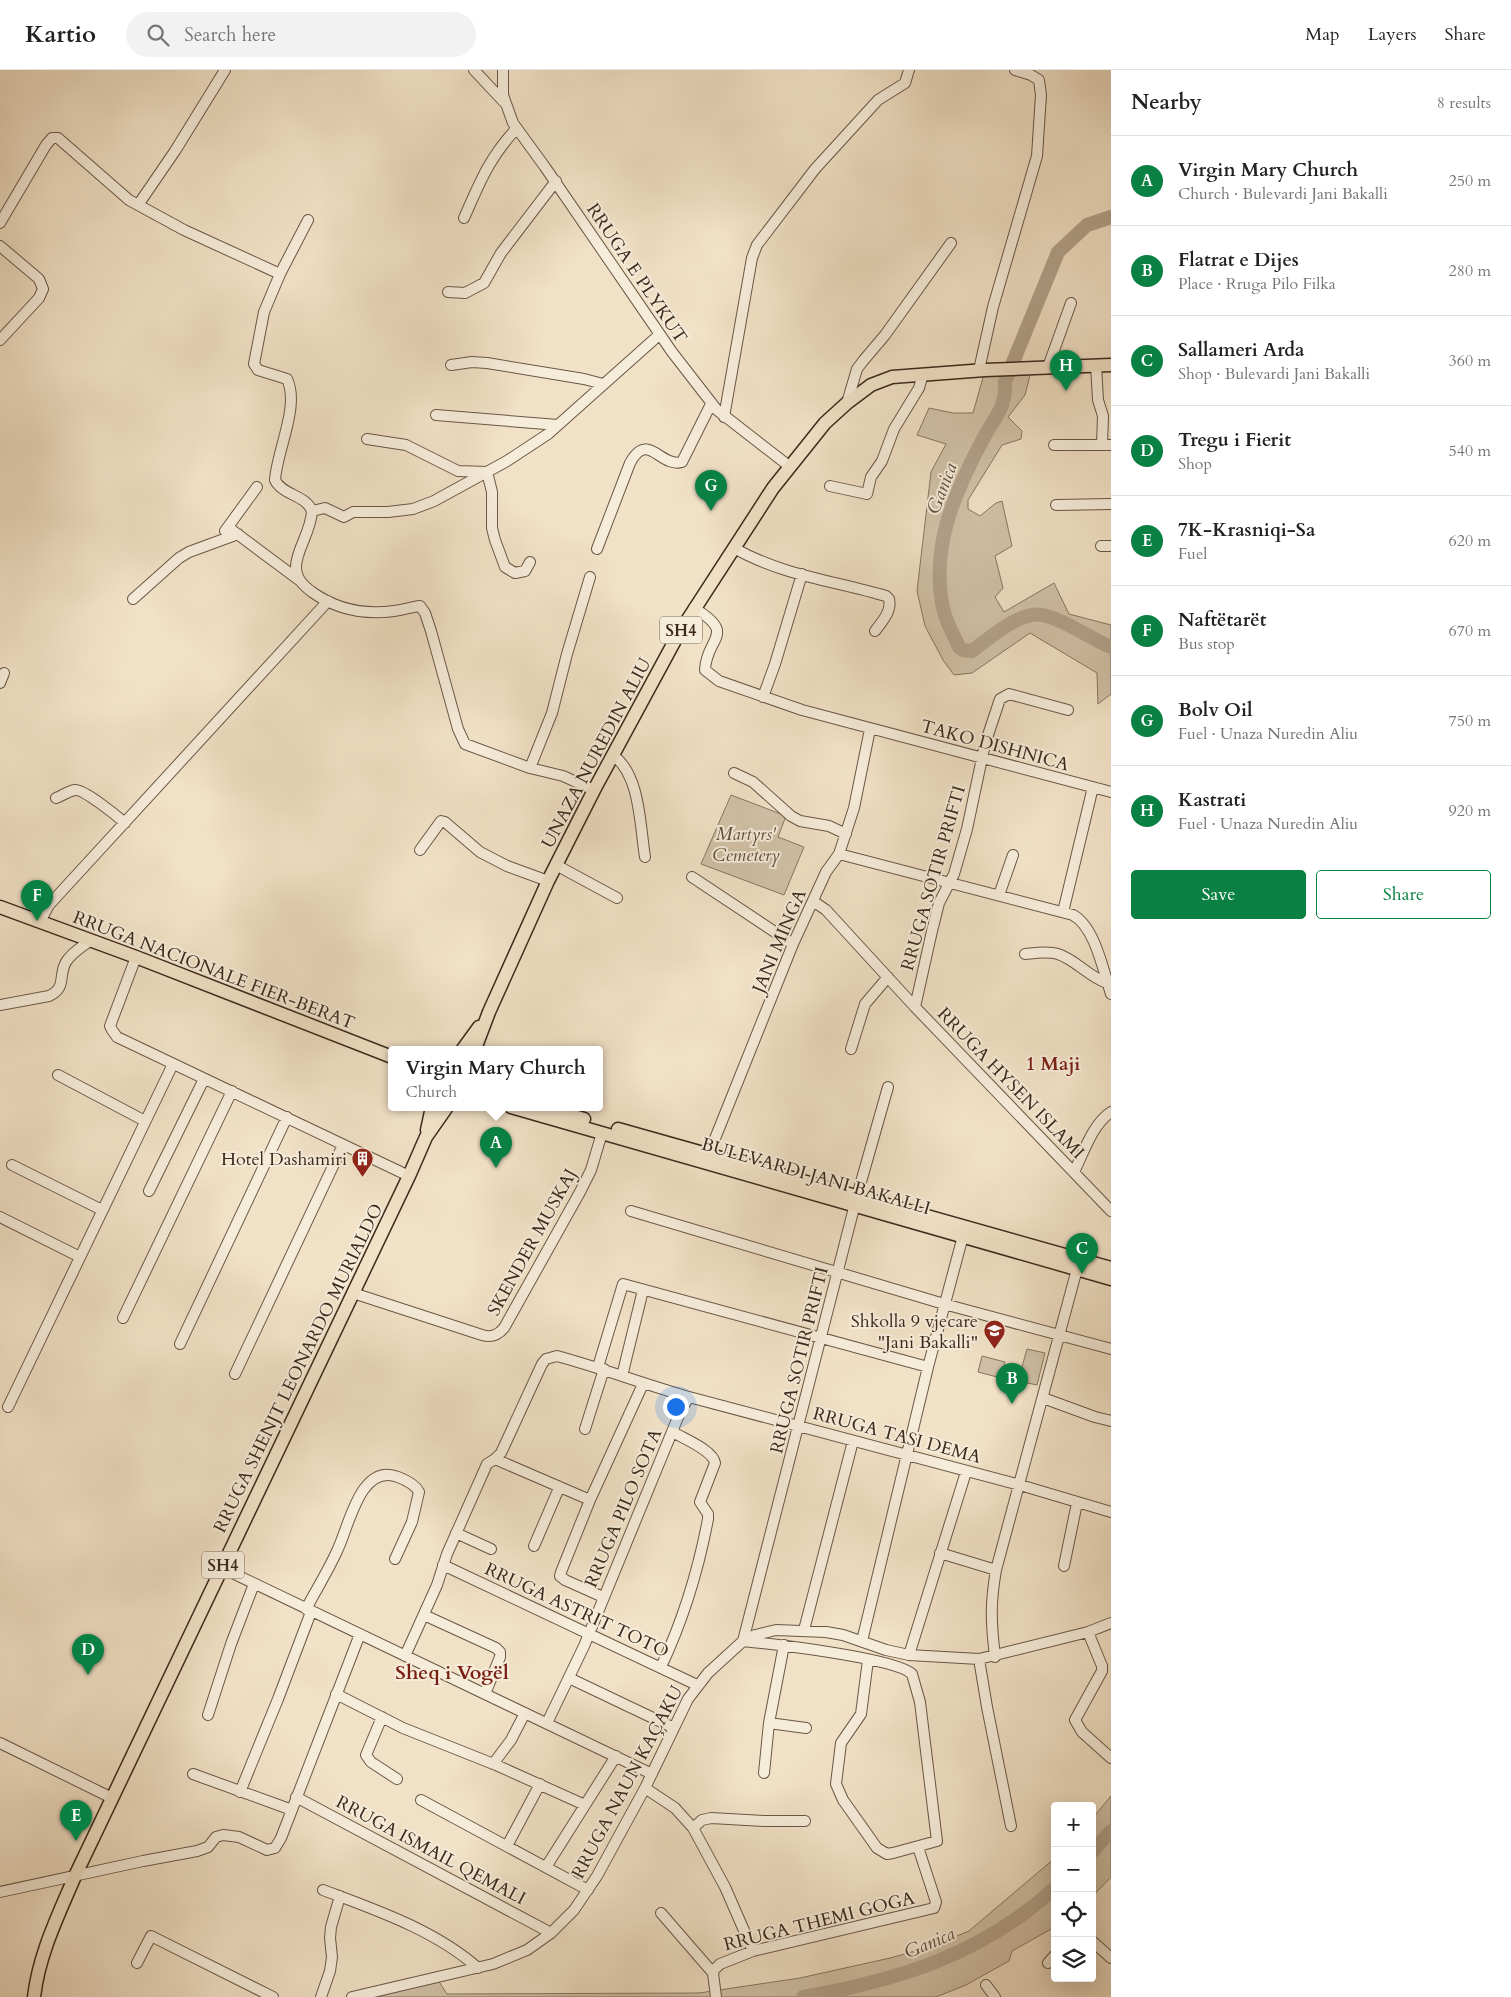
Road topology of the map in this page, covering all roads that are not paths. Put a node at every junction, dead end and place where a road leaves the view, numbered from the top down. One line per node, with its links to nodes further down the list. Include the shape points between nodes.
1 (225, 70): 9 (street)
2 (474, 70): 6 (street)
3 (503, 70): 6 (street, RRUGA E PLYKUT)
4 (909, 70): 30 (street, via 905,83 878,100 815,169 757,245)
5 (1014, 70): 24 (street, via 1039,80 1040,145 993,307)
6 (505, 103): 7 (street, RRUGA E PLYKUT)
7 (516, 129): 8 (street, RRUGA E PLYKUT); 10 (street, via 492,159)
8 (556, 182): 16 (street, via 501,252 484,283 465,293); 18 (street, RRUGA E PLYKUT)
9 (138, 205): 12 (street, via 55,137 46,145); 15 (street)
10 (464, 218)
11 (308, 220): 15 (street)
12 (0, 223)
13 (951, 243): 27 (street, via 860,365)
14 (0, 246): 19 (street, via 39,279 43,289 39,298)
15 (280, 274): 41 (street, via 264,312 254,364 258,370 283,376 289,384 289,408 274,480 307,503)
16 (448, 292)
17 (1071, 303): 23 (street)
18 (659, 335): 26 (street); 28 (street, RRUGA E PLYKUT)
19 (0, 340)
20 (451, 365): 26 (street, via 488,363)
21 (1096, 365): 22 (main road, UNAZA NUREDIN ALIU / SH4); 23 (main road, UNAZA NUREDIN ALIU / SH4); 34 (street, via 1098,400)
22 (1111, 365)
23 (1042, 367): 24 (main road, UNAZA NUREDIN ALIU / SH4)
24 (982, 370): 25 (main road, UNAZA NUREDIN ALIU / SH4)
25 (923, 374): 27 (main road, UNAZA NUREDIN ALIU / SH4, via 881,381); 37 (street, via 919,388 871,477 867,494)
26 (603, 384): 31 (street)
27 (847, 403): 35 (main road, UNAZA NUREDIN ALIU / SH4, via 825,423)
28 (711, 404): 30 (street, RRUGA E PLYKUT); 46 (street, via 682,462 647,450 636,452)
29 (436, 416): 31 (street)
30 (724, 416): 35 (street, RRUGA E PLYKUT)
31 (558, 425): 36 (street)
32 (367, 439): 36 (street, via 406,446 458,470)
33 (1054, 445): 34 (street)
34 (1107, 445)
35 (789, 466): 45 (main road, UNAZA NUREDIN ALIU / SH4)
36 (487, 472): 41 (street, via 413,509 353,512 344,517 325,508); 47 (street, via 492,492 492,528 501,558 505,566 515,573 525,571)
37 (830, 486)
38 (257, 487): 42 (street)
39 (1111, 504): 40 (street)
40 (1056, 505)
41 (312, 511): 50 (street, via 309,530 296,565)
42 (228, 527): 43 (street); 44 (street)
43 (238, 534): 44 (street); 50 (street)
44 (217, 542): 51 (street, via 179,558)
45 (734, 548): 48 (street, via 762,562); 53 (main road, UNAZA NUREDIN ALIU / SH4)
46 (597, 549)
47 (530, 562)
48 (802, 574): 54 (street, via 886,596 889,607); 57 (street)
49 (590, 577): 62 (street, via 552,713)
50 (300, 581): 52 (street)
51 (133, 599)
52 (328, 601): 62 (street, via 358,612 392,612 420,606 428,622 465,744); 68 (street)
53 (694, 608): 57 (street, TAKO DISHNICA, via 711,620 717,629 705,664 707,673 719,681); 60 (main road, UNAZA NUREDIN ALIU / SH4)
54 (875, 631)
55 (4, 672): 56 (street)
56 (0, 683)
57 (763, 697): 59 (street, TAKO DISHNICA)
58 (1068, 710): 61 (street, RRUGA SOTIR PRIFTI, via 1005,695 995,711)
59 (870, 730): 61 (street, TAKO DISHNICA); 69 (street, JANI MINGA)
60 (614, 756): 65 (main road, UNAZA NUREDIN ALIU / SH4); 73 (street, via 625,766 632,782)
61 (981, 757): 64 (street, TAKO DISHNICA); 77 (street, RRUGA SOTIR PRIFTI, via 967,829)
62 (530, 768): 65 (street, via 563,776)
63 (734, 772): 69 (street, via 753,782 800,821 829,826)
64 (1093, 787): 66 (street, TAKO DISHNICA); 82 (street)
65 (594, 790): 74 (main road, UNAZA NUREDIN ALIU / SH4)
66 (1111, 792)
67 (56, 798): 68 (street, via 79,791)
68 (125, 823): 83 (street, via 49,904)
69 (846, 834): 71 (street, JANI MINGA)
70 (420, 850): 76 (street, via 441,821 491,859)
71 (839, 854): 77 (street); 80 (street, JANI MINGA, via 826,872)
72 (1012, 855): 78 (street)
73 (645, 857)
74 (556, 865): 76 (main road, UNAZA NUREDIN ALIU / SH4); 79 (street)
75 (692, 877): 85 (street)
76 (548, 881): 93 (main road, UNAZA NUREDIN ALIU / SH4)
77 (950, 882): 78 (street); 92 (street, RRUGA SOTIR PRIFTI, via 937,912)
78 (999, 895): 82 (street)
79 (617, 898)
80 (813, 901): 85 (street, JANI MINGA); 88 (street, RRUGA HYSEN ISLAMI, via 826,910)
81 (0, 907): 83 (main road, RRUGA NACIONALE FIER-BERAT)
82 (1063, 912): 89 (street, via 1084,924)
83 (40, 922): 84 (main road, RRUGA NACIONALE FIER-BERAT)
84 (91, 940): 87 (main road, RRUGA NACIONALE FIER-BERAT); 91 (street, via 68,959 55,993)
85 (793, 944): 113 (street, JANI MINGA)
86 (1025, 954): 89 (street, via 1058,954)
87 (136, 957): 97 (main road, RRUGA NACIONALE FIER-BERAT); 98 (street, via 111,1022 112,1030 125,1041)
88 (888, 977): 92 (street, RRUGA HYSEN ISLAMI); 96 (street, via 865,1004)
89 (1107, 982): 90 (street)
90 (1111, 994)
91 (0, 1005)
92 (915, 1007): 115 (street, RRUGA HYSEN ISLAMI)
93 (489, 1012): 94 (main road, UNAZA NUREDIN ALIU / SH4); 95 (main road, UNAZA NUREDIN ALIU / SH4)
94 (465, 1046)
95 (476, 1046)
96 (851, 1049)
97 (388, 1056)
98 (173, 1064): 100 (street); 109 (street)
99 (58, 1075): 109 (street)
100 (204, 1079): 102 (street); 117 (street)
101 (888, 1087): 118 (street, RRUGA SOTIR PRIFTI)
102 (232, 1091): 108 (street); 132 (street)
103 (430, 1111): 111 (main road, RRUGA SHENJT LEONARDO MURIALDO / SH4)
104 (444, 1111): 111 (main road, RRUGA SHENJT LEONARDO MURIALDO / SH4)
105 (525, 1111): 110 (main road, BULEVARDI JANI BAKALLI)
106 (556, 1111): 113 (main road, BULEVARDI JANI BAKALLI)
107 (1111, 1112): 115 (street, via 1094,1132)
108 (287, 1118): 112 (street); 135 (street)
109 (145, 1121): 119 (street)
110 (602, 1133): 113 (main road, BULEVARDI JANI BAKALLI); 130 (street, SKENDER MUSKAJ, via 580,1192 504,1328 496,1335 488,1337)
111 (426, 1137): 116 (main road, RRUGA SHENJT LEONARDO MURIALDO / SH4)
112 (343, 1145): 116 (street); 139 (street)
113 (707, 1159): 118 (main road, BULEVARDI JANI BAKALLI)
114 (12, 1165): 119 (street)
115 (1074, 1172): 120 (street, RRUGA HYSEN ISLAMI)
116 (409, 1176): 130 (main road, RRUGA SHENJT LEONARDO MURIALDO / SH4)
117 (149, 1191)
118 (856, 1200): 123 (main road, BULEVARDI JANI BAKALLI); 126 (main road, BULEVARDI JANI BAKALLI); 127 (street, RRUGA SOTIR PRIFTI)
119 (102, 1210): 124 (street)
120 (1111, 1210)
121 (631, 1211): 127 (street)
122 (0, 1217): 124 (street)
123 (963, 1236): 125 (main road, BULEVARDI JANI BAKALLI); 131 (street)
124 (80, 1257): 144 (street)
125 (1077, 1268): 128 (main road, BULEVARDI JANI BAKALLI); 133 (street)
126 (1111, 1268)
127 (837, 1273): 131 (street); 134 (street, RRUGA SOTIR PRIFTI)
128 (1111, 1279)
129 (643, 1290): 134 (street); 138 (street, via 623,1284); 140 (street)
130 (353, 1293): 165 (main road, RRUGA SHENJT LEONARDO MURIALDO / SH4)
131 (944, 1304): 133 (street); 137 (street)
132 (123, 1318)
133 (1058, 1335): 136 (street); 143 (street)
134 (821, 1338): 137 (street); 146 (street, RRUGA SOTIR PRIFTI)
135 (180, 1344)
136 (1111, 1349)
137 (928, 1367): 150 (street)
138 (601, 1368): 140 (street, RRUGA TASI DEMA); 147 (street); 151 (street, RRUGA TASI DEMA, via 557,1356 546,1359 501,1454)
139 (235, 1374)
140 (622, 1376): 141 (street, RRUGA TASI DEMA)
141 (643, 1384): 142 (street, RRUGA TASI DEMA); 155 (street)
142 (689, 1397): 146 (street, RRUGA TASI DEMA); 148 (street, RRUGA PILO SOTA)
143 (1042, 1398): 145 (street); 153 (street)
144 (8, 1407)
145 (1111, 1421)
146 (799, 1425): 149 (street, RRUGA TASI DEMA); 176 (street, RRUGA SOTIR PRIFTI)
147 (585, 1428)
148 (673, 1432): 168 (street, RRUGA PILO SOTA); 184 (street, via 708,1452 715,1463 700,1502 708,1514 701,1558 687,1605)
149 (853, 1441): 150 (street, RRUGA TASI DEMA); 172 (street)
150 (908, 1456): 152 (street, RRUGA TASI DEMA); 177 (street)
151 (495, 1459): 154 (street); 158 (street, RRUGA TASI DEMA, via 487,1464)
152 (966, 1472): 153 (street, RRUGA TASI DEMA); 161 (street)
153 (1020, 1485): 156 (street, RRUGA TASI DEMA); 166 (street)
154 (559, 1488): 155 (street); 159 (street)
155 (590, 1500): 168 (street, via 560,1576)
156 (1077, 1502): 157 (street, RRUGA TASI DEMA); 164 (street)
157 (1111, 1512)
158 (456, 1533): 160 (street); 163 (street, RRUGA TASI DEMA)
159 (534, 1546)
160 (491, 1549)
161 (940, 1553): 166 (street); 179 (street)
162 (396, 1559): 169 (street, via 412,1522 419,1492 409,1482 383,1474 360,1494)
163 (443, 1565): 170 (street, RRUGA TASI DEMA); 175 (street, RRUGA ASTRIT TOTO)
164 (1064, 1566)
165 (222, 1568): 167 (street); 208 (main road, RRUGA SHENJT LEONARDO MURIALDO / SH4)
166 (996, 1570): 181 (street, via 991,1600)
167 (254, 1584): 169 (street); 190 (street)
168 (603, 1597): 175 (street, RRUGA PILO SOTA)
169 (309, 1610): 174 (street); 206 (street, via 278,1699)
170 (424, 1615): 180 (street, RRUGA TASI DEMA); 188 (street, via 500,1652)
171 (1111, 1623): 173 (street, RRUGA NAUN KAÇAKU)
172 (804, 1630): 176 (street, RRUGA NAUN KAÇAKU, via 765,1632); 177 (street, RRUGA NAUN KAÇAKU)
173 (1088, 1632): 181 (street, RRUGA NAUN KAÇAKU); 198 (street, via 1102,1670 1075,1720 1082,1732)
174 (360, 1634): 180 (street); 187 (street)
175 (589, 1634): 184 (street, RRUGA ASTRIT TOTO); 185 (street, RRUGA PILO SOTA)
176 (743, 1641): 178 (street); 186 (street, RRUGA NAUN KAÇAKU)
177 (862, 1641): 179 (street, RRUGA NAUN KAÇAKU)
178 (784, 1645): 182 (street); 193 (street)
179 (908, 1655): 183 (street, RRUGA NAUN KAÇAKU)
180 (405, 1656): 188 (street)
181 (995, 1657): 183 (street, RRUGA NAUN KAÇAKU)
182 (868, 1660): 216 (street, via 908,1670 917,1690 937,1841); 216 (street, via 861,1714 840,1743 836,1784 843,1800 881,1852 887,1854)
183 (980, 1660): 213 (street)
184 (661, 1667): 186 (street, RRUGA ASTRIT TOTO)
185 (569, 1678): 192 (street, RRUGA PILO SOTA); 194 (street)
186 (697, 1685): 194 (street, RRUGA NAUN KAÇAKU)
187 (336, 1694): 191 (street); 207 (street)
188 (485, 1694): 189 (street)
189 (525, 1713): 192 (street); 199 (street)
190 (208, 1714)
191 (382, 1717): 199 (street); 203 (street, via 366,1755 371,1762)
192 (547, 1723): 197 (street)
193 (769, 1723): 195 (street); 200 (street)
194 (674, 1728): 202 (street, RRUGA NAUN KAÇAKU)
195 (806, 1728)
196 (0, 1743): 208 (street)
197 (616, 1756): 202 (street); 210 (street)
198 (1111, 1758)
199 (493, 1764): 204 (street)
200 (764, 1773)
201 (193, 1774): 206 (street)
202 (652, 1774): 205 (street, RRUGA NAUN KAÇAKU)
203 (397, 1778)
204 (540, 1784): 210 (street); 215 (street)
205 (645, 1788): 214 (street, via 674,1808); 220 (street, RRUGA NAUN KAÇAKU)
206 (240, 1792): 211 (street)
207 (296, 1797): 211 (street); 224 (street, RRUGA ISMAIL QEMALI)
208 (112, 1798): 218 (main road, RRUGA SHENJT LEONARDO MURIALDO / SH4)
209 (421, 1800): 215 (street)
210 (585, 1805): 217 (street)
211 (292, 1810): 218 (street, via 278,1844 272,1849 223,1834 205,1849)
212 (805, 1821): 214 (street, via 711,1818 702,1820)
213 (1011, 1826)
214 (693, 1828): 226 (street, via 734,1904)
215 (507, 1846): 217 (street)
216 (918, 1847): 226 (street, RRUGA THEMI GOGA, via 936,1902 934,1908)
217 (546, 1867): 220 (street)
218 (75, 1876): 221 (street); 232 (main road, RRUGA SHENJT LEONARDO MURIALDO / SH4, via 44,1951)
219 (323, 1890): 222 (street)
220 (588, 1890): 224 (street, RRUGA NAUN KAÇAKU)
221 (0, 1892)
222 (340, 1896): 229 (street, via 428,1935 463,1955); 234 (street, via 330,1933 332,1958)
223 (661, 1914): 230 (street, RRUGA THEMI GOGA)
224 (551, 1933): 229 (street, RRUGA NAUN KAÇAKU, via 510,1958)
225 (1096, 1945): 227 (street)
226 (753, 1952): 230 (street, RRUGA THEMI GOGA, via 720,1964 714,1970)
227 (1111, 1958)
228 (137, 1964): 233 (street, via 151,1936)
229 (478, 1968): 235 (street, RRUGA NAUN KAÇAKU)
230 (714, 1977): 236 (street)
231 (986, 1985): 237 (street)
232 (34, 1997)
233 (274, 1997)
234 (322, 1997)
235 (352, 1997)
236 (716, 1997)
237 (995, 1997)

